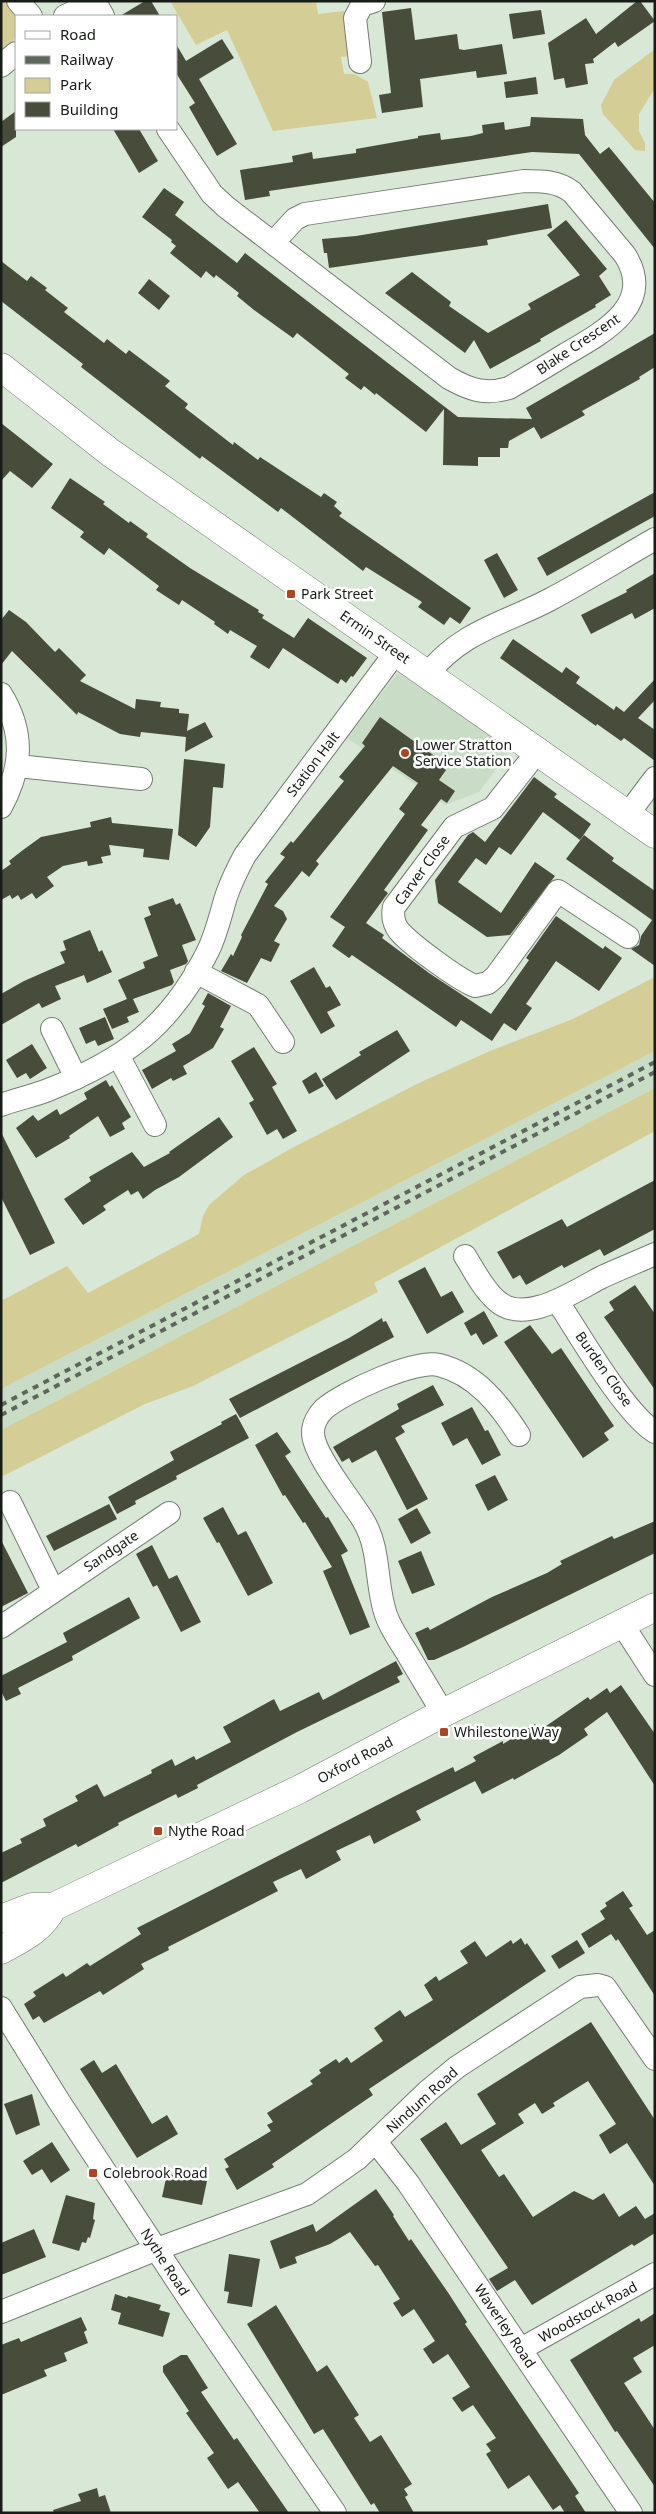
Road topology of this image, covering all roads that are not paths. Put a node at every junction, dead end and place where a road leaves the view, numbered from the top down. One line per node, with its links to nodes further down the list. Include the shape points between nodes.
1 (18, 1): 3 (street)
2 (374, 1): 7 (street, via 362,5 354,18)
3 (30, 15)
4 (67, 15): 5 (street, via 95,2)
5 (102, 15)
6 (15, 54): 8 (street)
7 (360, 62)
8 (1, 66)
9 (169, 130): 10 (street, Blake Crescent, via 212,194)
10 (274, 243): 10 (street, Blake Crescent, via 285,229 306,214 541,181 566,187 572,192 632,265 636,284 634,296 618,321 509,388 475,391 449,378)
11 (1, 367): 13 (street, Ermin Street, via 111,453)
12 (655, 539): 14 (street, via 548,600 455,645)
13 (396, 652): 14 (street, Ermin Street); 24 (street, Station Halt, via 245,856 233,878 209,949)
14 (428, 674): 16 (street, Ermin Street)
15 (1, 694): 17 (street, via 16,738)
16 (537, 752): 21 (street, Ermin Street); 23 (street, Carver Close, via 493,808 454,827 442,841 394,907 397,927 401,934 475,986 488,983 496,976 558,891)
17 (18, 766): 19 (street); 20 (street)
18 (655, 778): 21 (street)
19 (141, 779)
20 (1, 807)
21 (628, 814): 22 (street, Ermin Street)
22 (655, 834)
23 (628, 937)
24 (196, 972): 26 (street, via 258,1005); 27 (street, Station Halt, via 165,1017)
25 (52, 1030): 28 (street)
26 (283, 1042)
27 (119, 1057): 28 (street, Station Halt); 30 (street)
28 (76, 1078): 29 (street, Station Halt)
29 (1, 1105)
30 (156, 1125)
31 (655, 1254): 33 (street, via 602,1277)
32 (465, 1256): 33 (street, via 502,1304 525,1308)
33 (558, 1302): 34 (street, Burden Close, via 621,1394 643,1423)
34 (655, 1432)
35 (519, 1435): 43 (street, via 484,1389 452,1370 432,1364 416,1365 390,1374 332,1403 321,1412 314,1428 316,1448 370,1533 383,1605 390,1624)
36 (10, 1502): 38 (street)
37 (170, 1512): 38 (street, Sandgate)
38 (53, 1590): 41 (street, Sandgate)
39 (655, 1607): 40 (street, Oxford Road)
40 (622, 1624): 42 (street); 43 (street, Oxford Road)
41 (1, 1627)
42 (655, 1675)
43 (443, 1714): 44 (street, Oxford Road, via 251,1813)
44 (53, 1907): 45 (street, Oxford Road, via 32,1907); 46 (street, Oxford Road, via 46,1921 26,1937)
45 (1, 1919)
46 (1, 1950)
47 (1, 2008): 50 (street, Nythe Road)
48 (655, 2059): 49 (street, Nindum Road, via 605,1987 580,1987 457,2067 428,2090)
49 (376, 2142): 50 (street, Nindum Road, via 307,2194); 53 (street, Waverley Road, via 408,2183)
50 (157, 2249): 52 (street); 54 (street, Nythe Road)
51 (655, 2274): 53 (street, Woodstock Road)
52 (1, 2312)
53 (521, 2349): 55 (street, Waverley Road)
54 (334, 2513)
55 (631, 2513)

